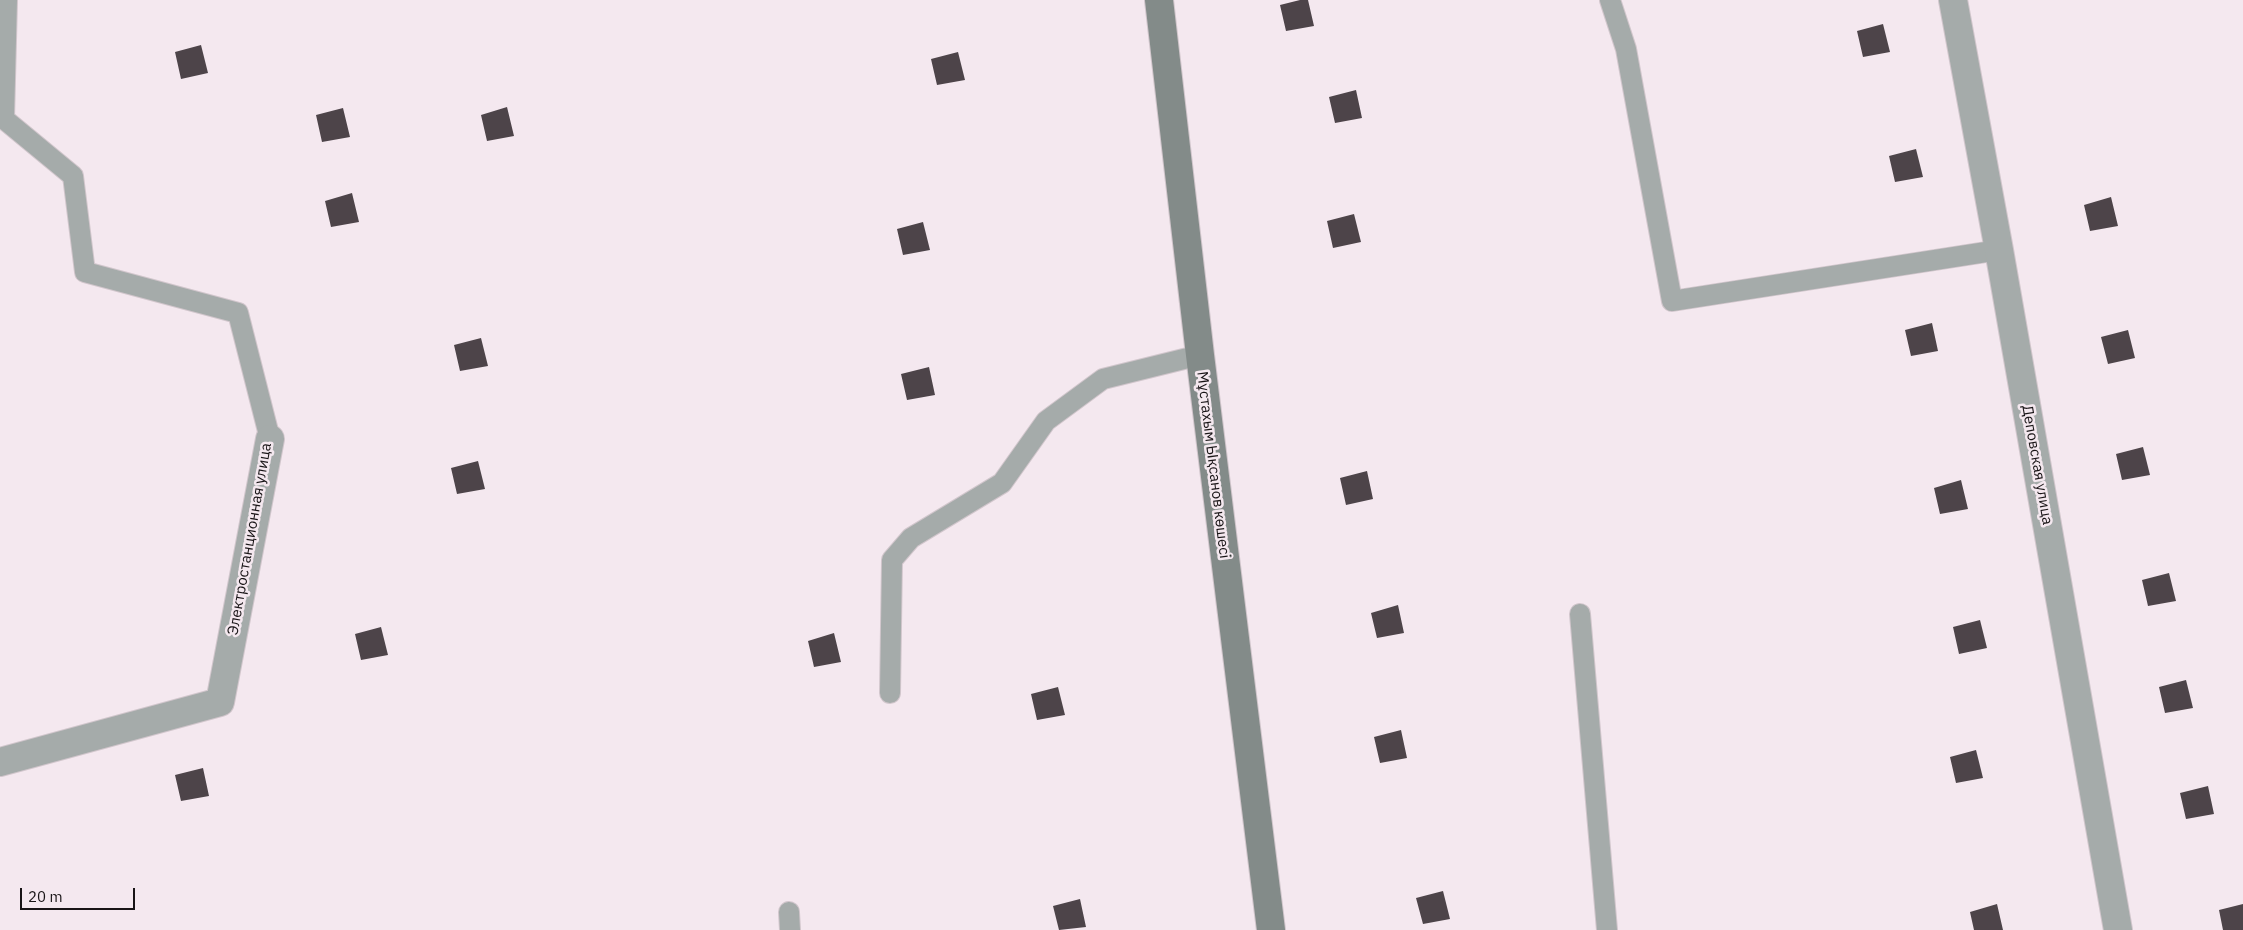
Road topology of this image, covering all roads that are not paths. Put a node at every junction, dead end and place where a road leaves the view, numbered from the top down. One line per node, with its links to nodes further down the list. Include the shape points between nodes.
1 (7, 0): 7 (lane, Электростанционная улица, via 4,119 73,176 85,272 238,313)
2 (1159, 0): 6 (main road, Мұстахым Ықсанов көшесі)
3 (1610, 0): 5 (lane, via 1626,49 1672,301)
4 (1953, 0): 5 (street, Деповская улица)
5 (2000, 250): 13 (street, Деповская улица)
6 (1200, 355): 9 (lane, via 1104,379 1046,420 1002,483 911,538 892,560); 11 (main road, Мұстахым Ықсанов көшесі)
7 (270, 439): 10 (street, Электростанционная улица, via 220,702)
8 (1580, 614): 12 (lane)
9 (890, 693)
10 (0, 762)
11 (1271, 930)
12 (1607, 930)
13 (2118, 930)

